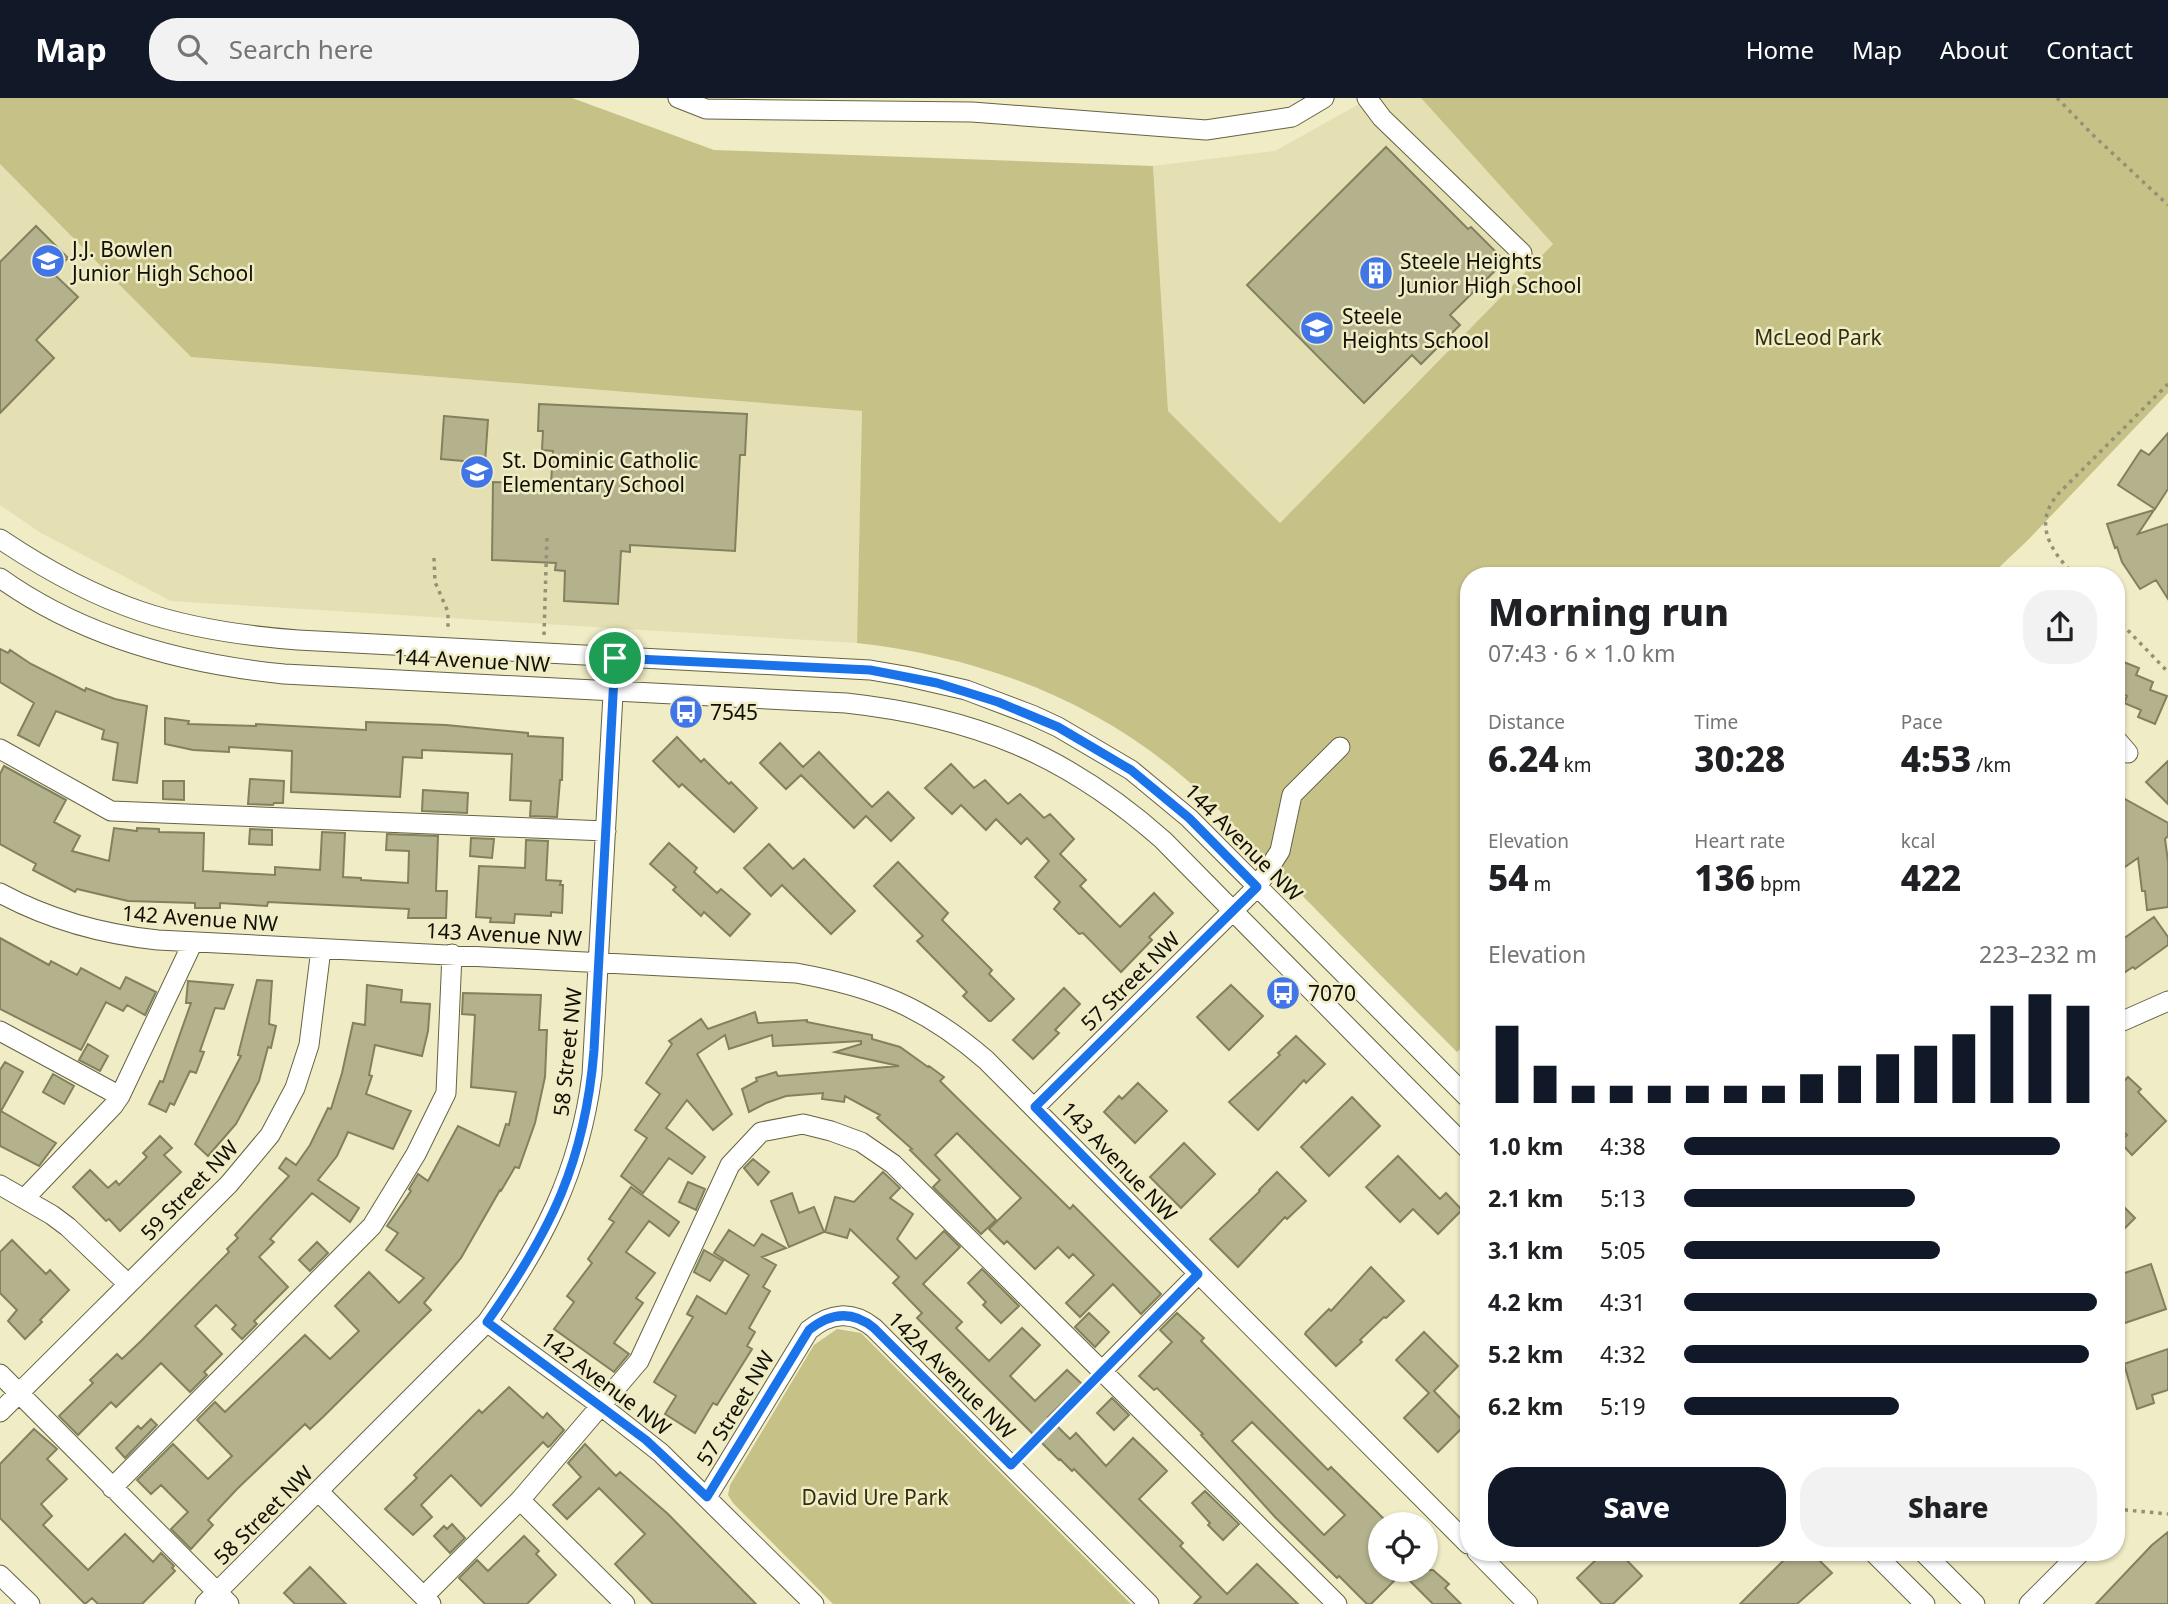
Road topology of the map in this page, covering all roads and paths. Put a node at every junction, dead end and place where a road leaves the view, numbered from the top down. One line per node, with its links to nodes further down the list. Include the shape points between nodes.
1 (678, 98): 2 (street, via 706,108 972,112 1206,130 1292,117)
2 (1324, 98)
3 (1367, 98): 6 (street, via 1382,118)
4 (2057, 98): 5 (path)
5 (2168, 205)
6 (1522, 253)
7 (2168, 384): 11 (path, via 2051,505 2048,540)
8 (547, 535): 15 (path)
9 (0, 539): 14 (street, 144 Avenue NW, via 96,595 185,625 255,637)
10 (434, 558): 14 (path, via 435,582 448,612)
11 (2067, 567)
12 (0, 578): 18 (street, 144 Avenue NW, via 42,605 108,636 212,665 284,674)
13 (2125, 627): 17 (path)
14 (448, 648): 15 (street, 144 Avenue NW)
15 (544, 654): 16 (street, 144 Avenue NW)
16 (615, 658): 18 (street, 58 Street NW); 22 (street, 144 Avenue NW, via 870,670 937,683 998,702 1058,727 1131,770 1189,818)
17 (2168, 672)
18 (613, 690): 21 (street, 58 Street NW); 24 (street, 144 Avenue NW, via 867,705 908,710 992,734 1049,759 1114,799)
19 (1340, 747): 22 (street, 57 Street NW, via 1292,795 1280,851)
20 (0, 749): 21 (street, via 111,811)
21 (606, 831): 28 (street, 58 Street NW)
22 (1257, 887): 24 (street, 57 Street NW); 32 (street, 144 Avenue NW)
23 (0, 893): 25 (street, 142 Avenue NW, via 36,912 87,928)
24 (1233, 910): 34 (street, 57 Street NW); 35 (street, 144 Avenue NW)
25 (193, 942): 26 (street, 142 Avenue NW); 33 (street)
26 (321, 948): 27 (street, 143 Avenue NW); 39 (street, 59 Street NW, via 309,1045 284,1112 236,1177)
27 (452, 954): 28 (street, 143 Avenue NW); 48 (street, via 446,1093 372,1226)
28 (599, 962): 34 (street, 143 Avenue NW, via 796,973 856,985 903,1003 952,1032); 41 (street, 58 Street NW, via 592,1075 576,1154 539,1243)
29 (2168, 1001): 30 (street)
30 (2125, 1020)
31 (0, 1031): 33 (street)
32 (1460, 1090)
33 (120, 1096): 37 (street)
34 (1035, 1107): 38 (street, 143 Avenue NW)
35 (1460, 1141)
36 (0, 1185): 37 (street)
37 (25, 1198): 39 (street, via 68,1227)
38 (1198, 1274): 42 (street); 54 (street, 143 Avenue NW)
39 (128, 1284): 44 (street, 59 Street NW)
40 (833, 1316): 47 (street, 142A Avenue NW, via 850,1315 874,1328); 50 (street, 57 Street NW, via 818,1322 802,1341)
41 (487, 1322): 45 (street, 142 Avenue NW); 49 (street, 58 Street NW)
42 (1103, 1370): 45 (street, via 894,1164 862,1143 803,1124 761,1132 730,1165 645,1350); 47 (path); 66 (street)
43 (0, 1374): 44 (street)
44 (19, 1393): 46 (street, 59 Street NW); 48 (street)
45 (600, 1405): 50 (street, 142 Avenue NW); 51 (street)
46 (0, 1412)
47 (1011, 1465): 65 (street, 142A Avenue NW)
48 (112, 1488): 60 (street)
49 (319, 1492): 60 (street, 58 Street NW); 61 (street)
50 (707, 1497): 64 (street, 142 Avenue NW)
51 (520, 1500): 61 (street); 63 (street)
52 (2125, 1510): 53 (path)
53 (2168, 1514)
54 (1460, 1536)
55 (1486, 1561): 67 (street)
56 (1882, 1561): 68 (street)
57 (1932, 1561): 69 (street)
58 (2072, 1561): 70 (street)
59 (0, 1575): 62 (street)
60 (217, 1600)
61 (428, 1600)
62 (30, 1604)
63 (625, 1604)
64 (814, 1604)
65 (1149, 1604)
66 (1337, 1604)
67 (1528, 1604)
68 (1925, 1604)
69 (1975, 1604)
70 (2029, 1604)

